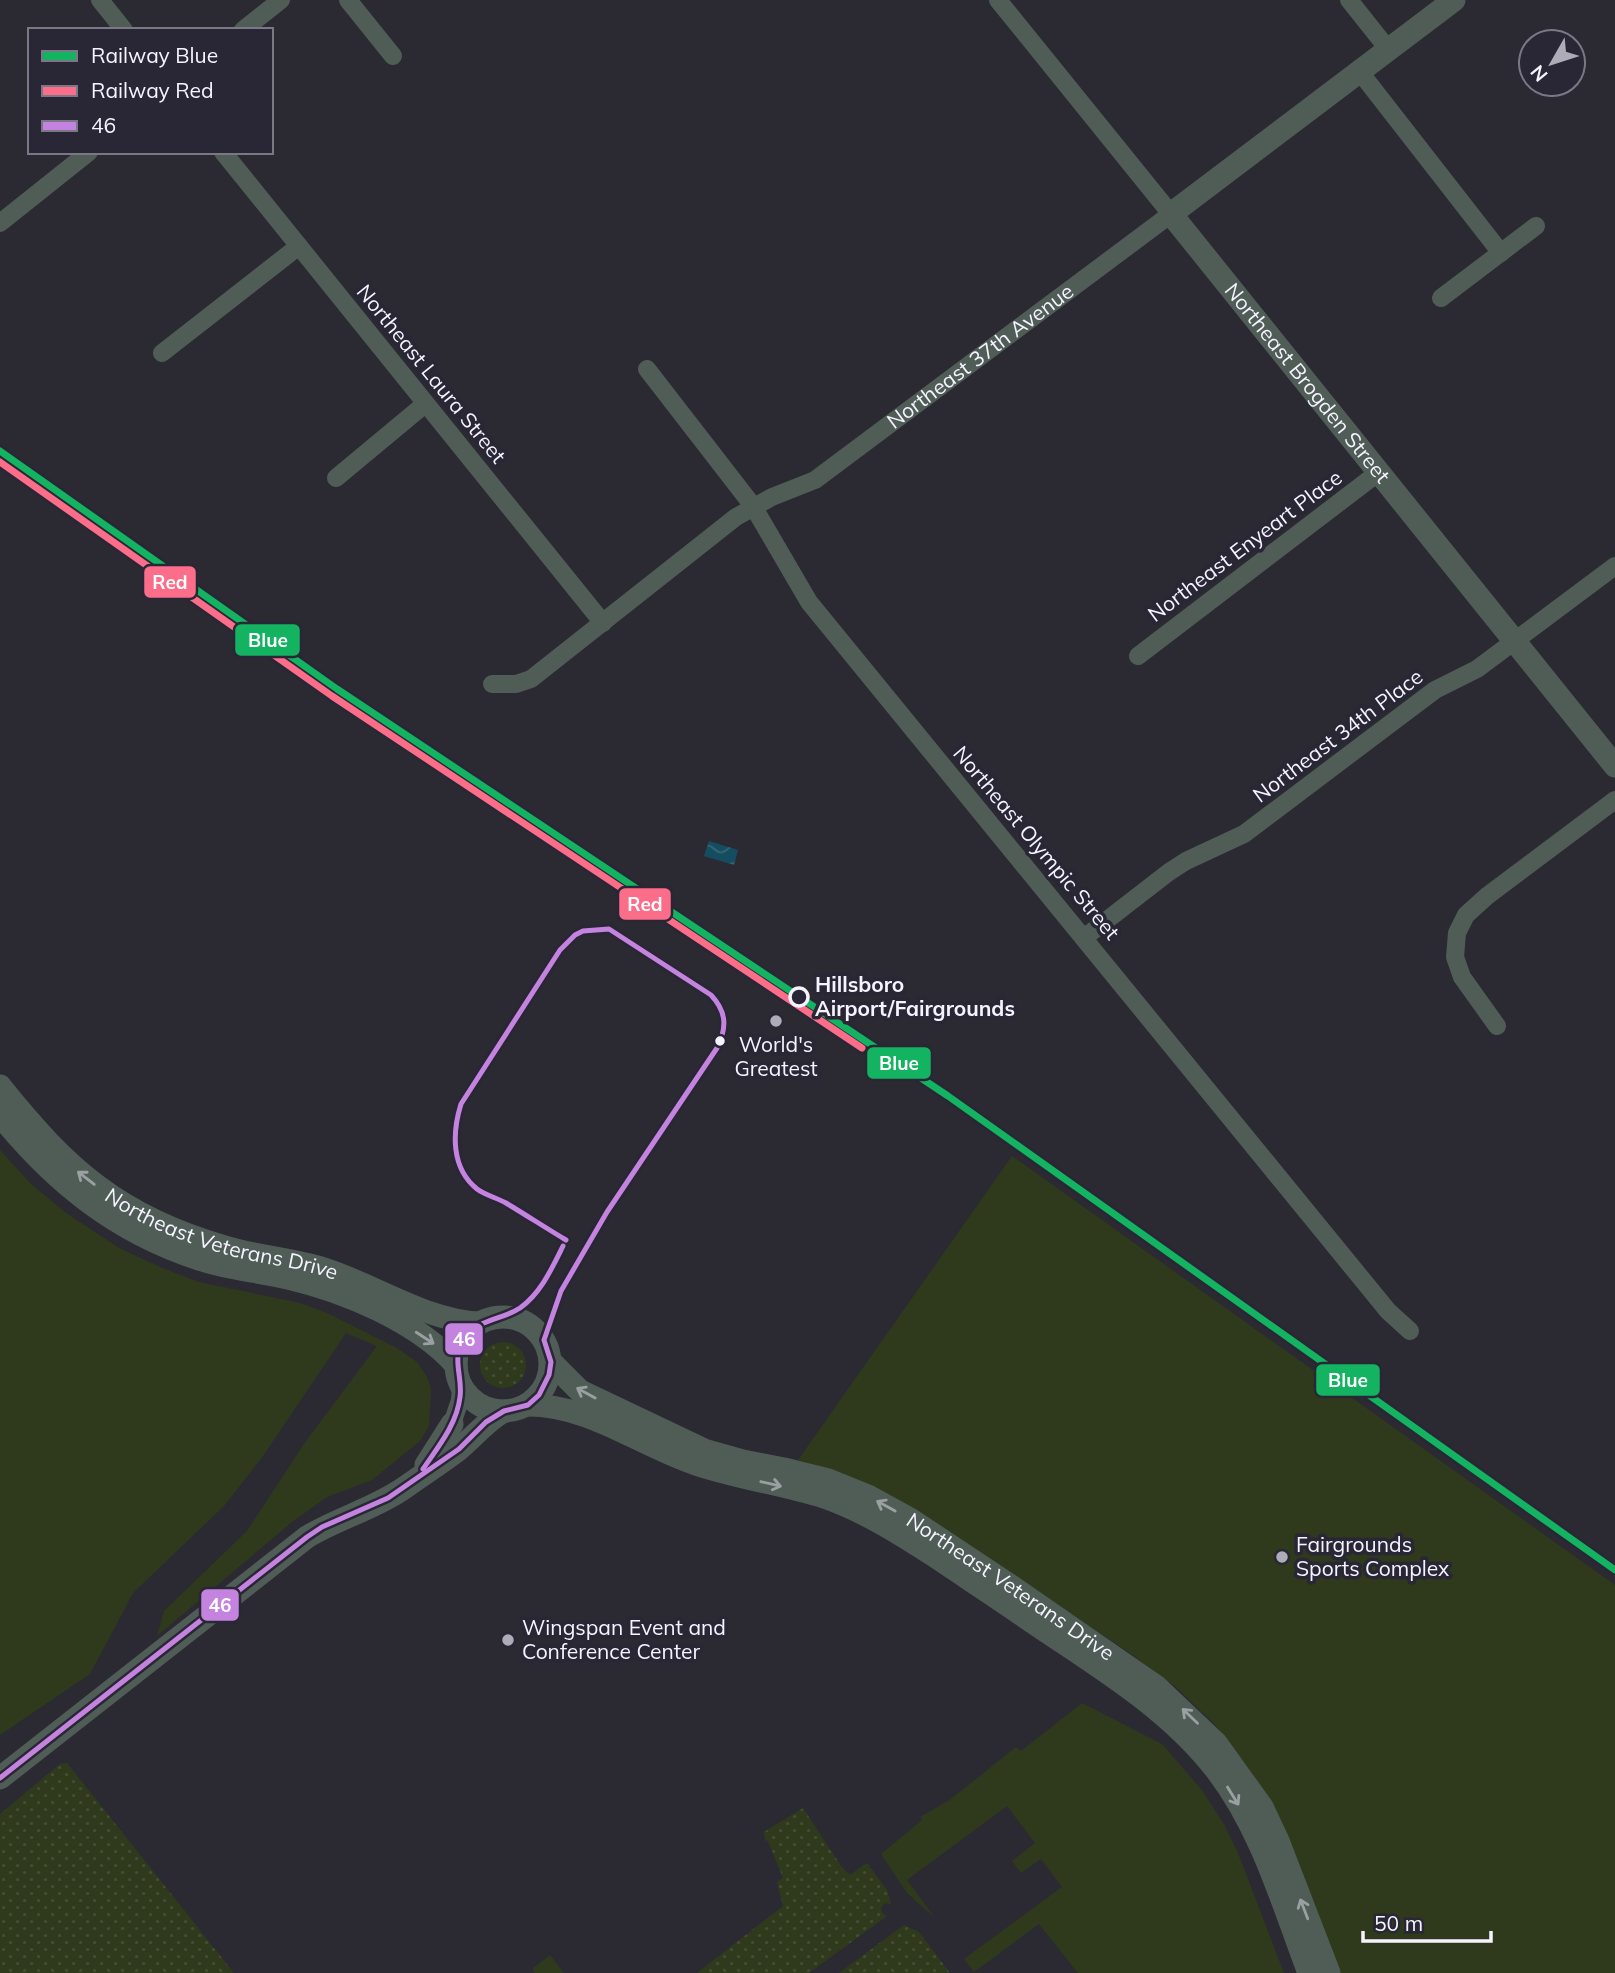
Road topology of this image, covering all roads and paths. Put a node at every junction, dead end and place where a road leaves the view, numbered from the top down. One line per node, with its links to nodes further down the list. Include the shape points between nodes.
1 (100, 0): 7 (street)
2 (281, 0): 8 (street)
3 (348, 0): 10 (street)
4 (998, 0): 14 (street, Northeast Brogden Street)
5 (1349, 0): 9 (street)
6 (1454, 0): 9 (street, Northeast 37th Avenue)
7 (122, 28)
8 (246, 28)
9 (1388, 49): 11 (street, Northeast 37th Avenue)
10 (393, 57)
11 (1360, 72): 14 (street, Northeast 37th Avenue); 18 (street)
12 (86, 154): 15 (street)
13 (225, 154): 17 (street, Northeast Laura Street)
14 (1171, 214): 23 (street, Northeast Brogden Street); 25 (street, Northeast 37th Avenue, via 815,481)
15 (0, 223)
16 (1536, 226): 18 (street)
17 (299, 246): 20 (street); 22 (street, Northeast Laura Street)
18 (1501, 253): 19 (street)
19 (1441, 298)
20 (162, 352)
21 (648, 369): 25 (street, Northeast Olympic Street)
22 (425, 404): 24 (street); 27 (street, Northeast Laura Street)
23 (1379, 472): 28 (street, Northeast Brogden Street); 29 (street, Northeast Enyeart Place)
24 (336, 478)
25 (754, 506): 27 (street, Northeast 37th Avenue); 33 (street, Northeast Olympic Street, via 809,602)
26 (1615, 566): 28 (street, Northeast 34th Place)
27 (603, 624): 30 (street, Northeast 37th Avenue, via 531,679)
28 (1514, 640): 31 (street, Northeast Brogden Street); 33 (street, Northeast 34th Place, via 1477,669 1435,690 1244,834 1169,872)
29 (1138, 656)
30 (492, 684)
31 (1615, 766)
32 (1615, 800): 34 (street, via 1466,915 1457,933 1455,957 1462,977)
33 (1085, 937): 38 (street, Northeast Olympic Street, via 1388,1311)
34 (1497, 1026)
35 (0, 1086): 37 (street, Northeast Veterans Drive, one-way to 35, via 440,1318 323,1269 228,1248 162,1225 74,1169)
36 (0, 1115): 40 (street, Northeast Veterans Drive, one-way to 40, via 61,1181 132,1231 199,1259 345,1294 429,1339)
37 (480, 1323): 39 (street, via 506,1317 527,1323 544,1340); 40 (street, via 461,1343)
38 (1410, 1331)
39 (551, 1362): 41 (street, via 545,1385); 47 (street, Northeast Veterans Drive, one-way to 39, via 1262,1807 1216,1743 1157,1687 1006,1582 870,1497 828,1480 704,1450 580,1391)
40 (458, 1376): 42 (street, via 469,1397 490,1410); 43 (street, via 460,1400)
41 (528, 1405): 42 (street); 46 (street, Northeast Veterans Drive, one-way to 46, via 571,1409 693,1463 825,1498 868,1516 996,1596 1134,1691 1199,1750 1235,1798 1266,1859)
42 (504, 1412): 44 (street)
43 (452, 1424): 44 (street)
44 (418, 1477): 45 (street, via 388,1498 307,1537)
45 (0, 1777)
46 (1309, 1973)
47 (1329, 1973)

